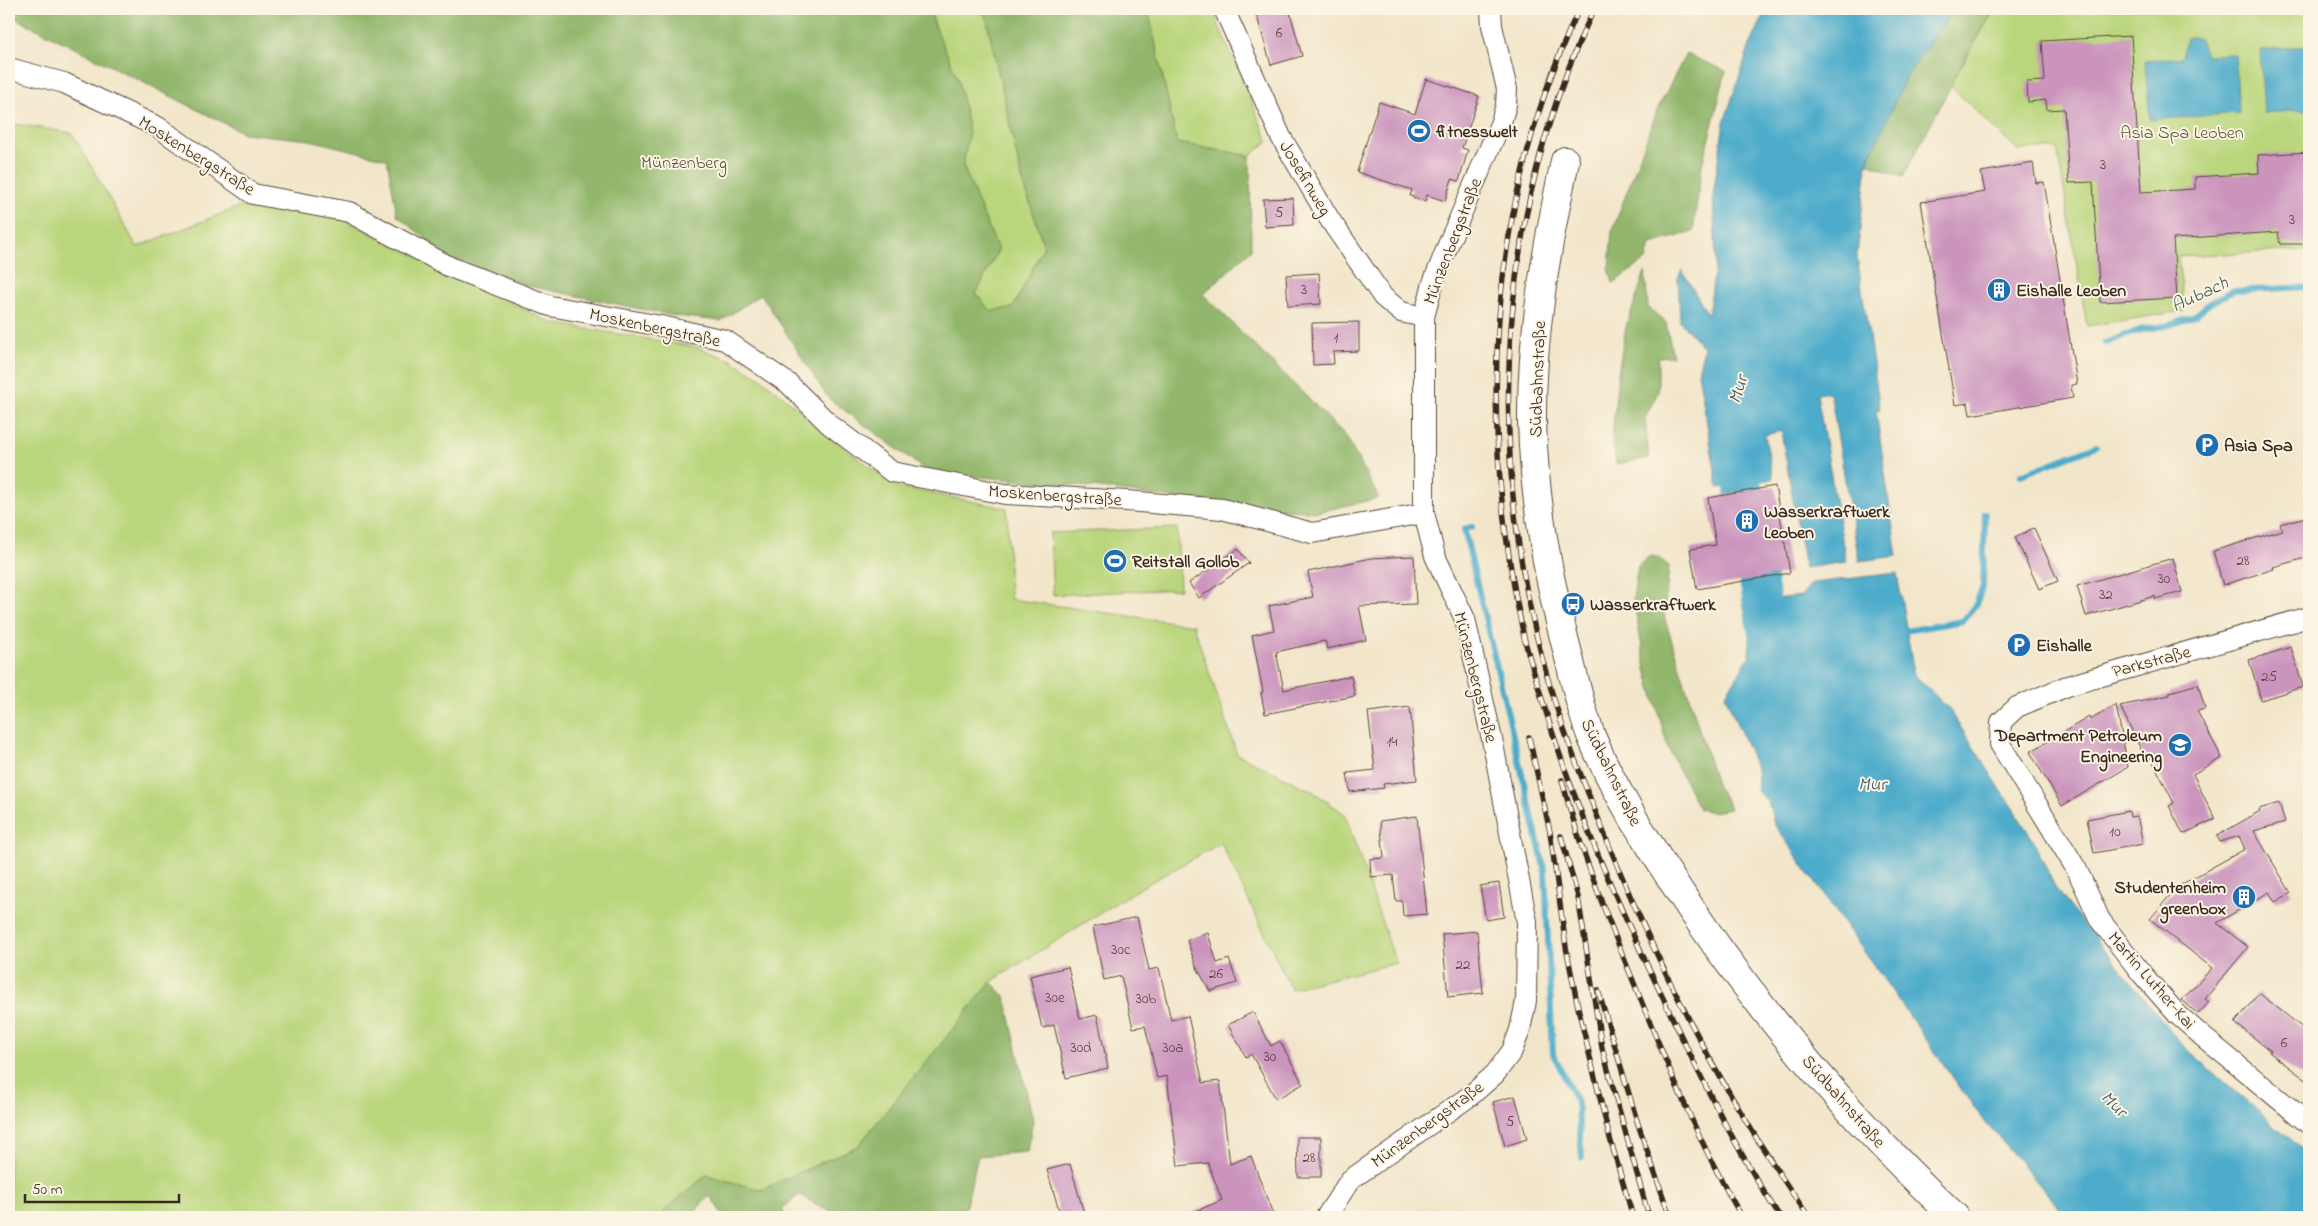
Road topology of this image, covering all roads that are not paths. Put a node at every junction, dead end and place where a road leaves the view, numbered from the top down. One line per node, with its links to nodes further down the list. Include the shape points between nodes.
1 (1224, 9): 5 (street, Josefinweg, via 1281,137 1330,220 1384,297 1401,312)
2 (1491, 9): 5 (street, Münzenbergstraße, via 1507,89 1506,105 1433,283)
3 (9, 68): 6 (street, Moskenbergstraße, via 64,83 158,127 253,194 349,212 450,267 550,306 725,340 789,384 829,424 892,472 1005,494 1222,509 1312,533)
4 (1565, 161): 11 (main road, Südbahnstraße, via 1544,272 1534,359 1532,422 1536,490 1555,606 1592,737 1637,825 1700,924 1739,977 1860,1123)
5 (1424, 317): 6 (street, Münzenbergstraße)
6 (1424, 513): 10 (street, Münzenbergstraße, via 1435,556 1465,619 1493,744 1527,922 1526,1001 1512,1051 1495,1074 1470,1096 1350,1180)
7 (2309, 617): 8 (street, Parkstraße, via 2067,686 2017,707)
8 (2002, 722): 9 (street, Martin Luther-Kai, via 2000,744 2076,870 2100,920 2177,1014)
9 (2309, 1124)
10 (1326, 1217)
11 (1955, 1217)

